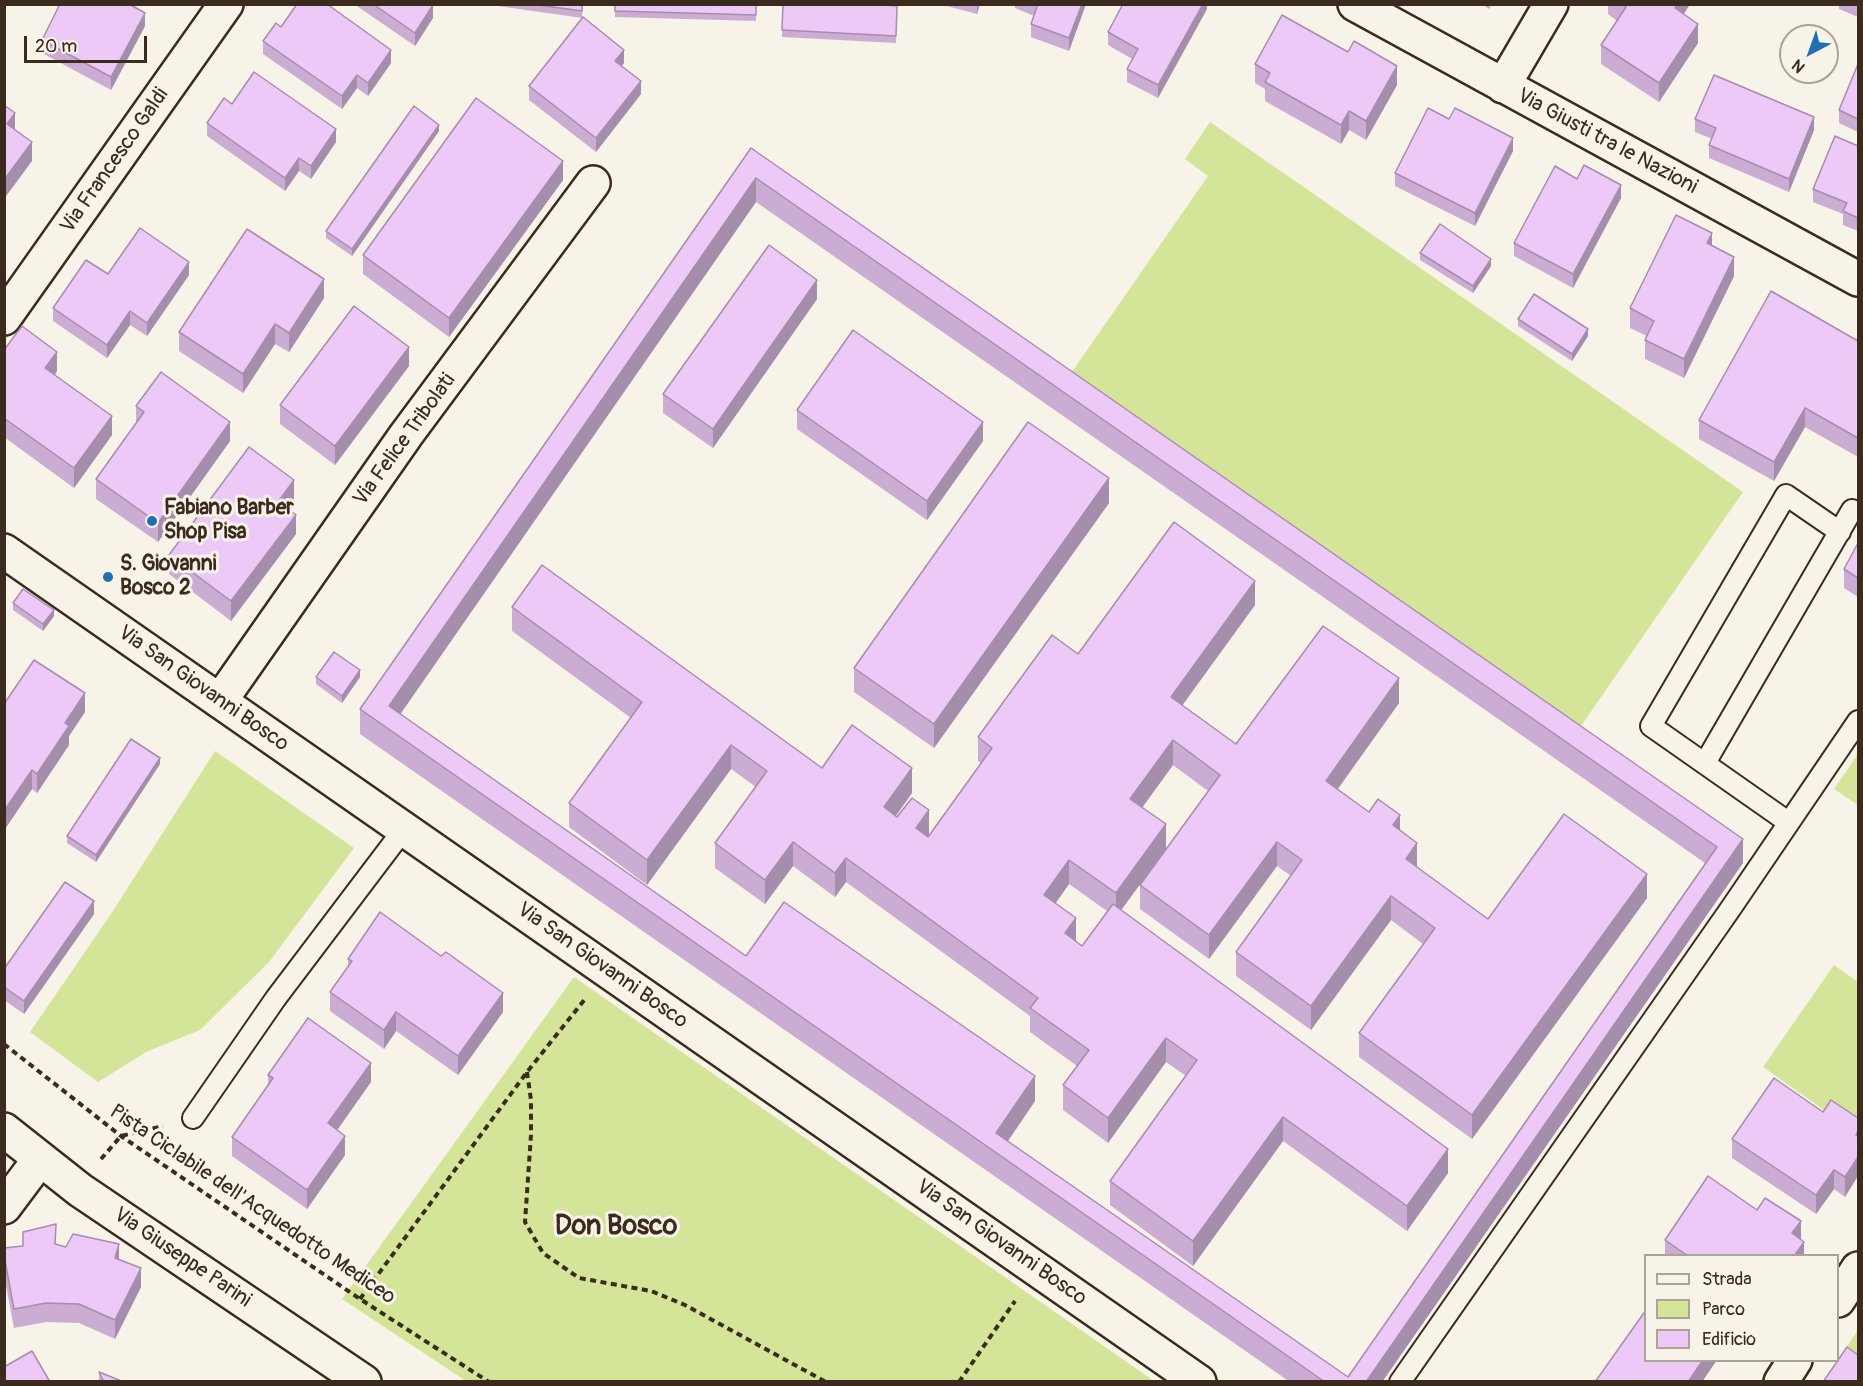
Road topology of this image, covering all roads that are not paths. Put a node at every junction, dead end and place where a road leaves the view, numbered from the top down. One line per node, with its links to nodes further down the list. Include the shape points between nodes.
1 (1355, 4): 4 (street, Via Giusti tra le Nazioni)
2 (1551, 4): 4 (street)
3 (225, 5): 7 (street, Via Francesco Galdi)
4 (1503, 86): 6 (street, Via Giusti tra le Nazioni)
5 (593, 183): 11 (street, Via Felice Tribolati, via 406,435)
6 (1858, 279)
7 (4, 318)
8 (1852, 510): 9 (lane)
9 (1840, 532): 13 (lane); 13 (lane, via 1786,495 1651,726)
10 (4, 551): 11 (street, Via San Giovanni Bosco)
11 (220, 701): 15 (street, Via San Giovanni Bosco)
12 (1858, 721): 14 (lane)
13 (1706, 763): 14 (lane)
14 (1788, 822): 25 (lane)
15 (404, 829): 16 (lane, via 276,998); 24 (street, Via San Giovanni Bosco)
16 (193, 1118)
17 (4, 1130): 18 (street, Via Giuseppe Parini)
18 (40, 1159): 19 (street); 23 (street, Via Giuseppe Parini)
19 (4, 1207)
20 (1858, 1269): 21 (street)
21 (1839, 1298)
22 (1794, 1362): 26 (street)
23 (363, 1382)
24 (1199, 1382)
25 (1400, 1382)
26 (1781, 1382)

